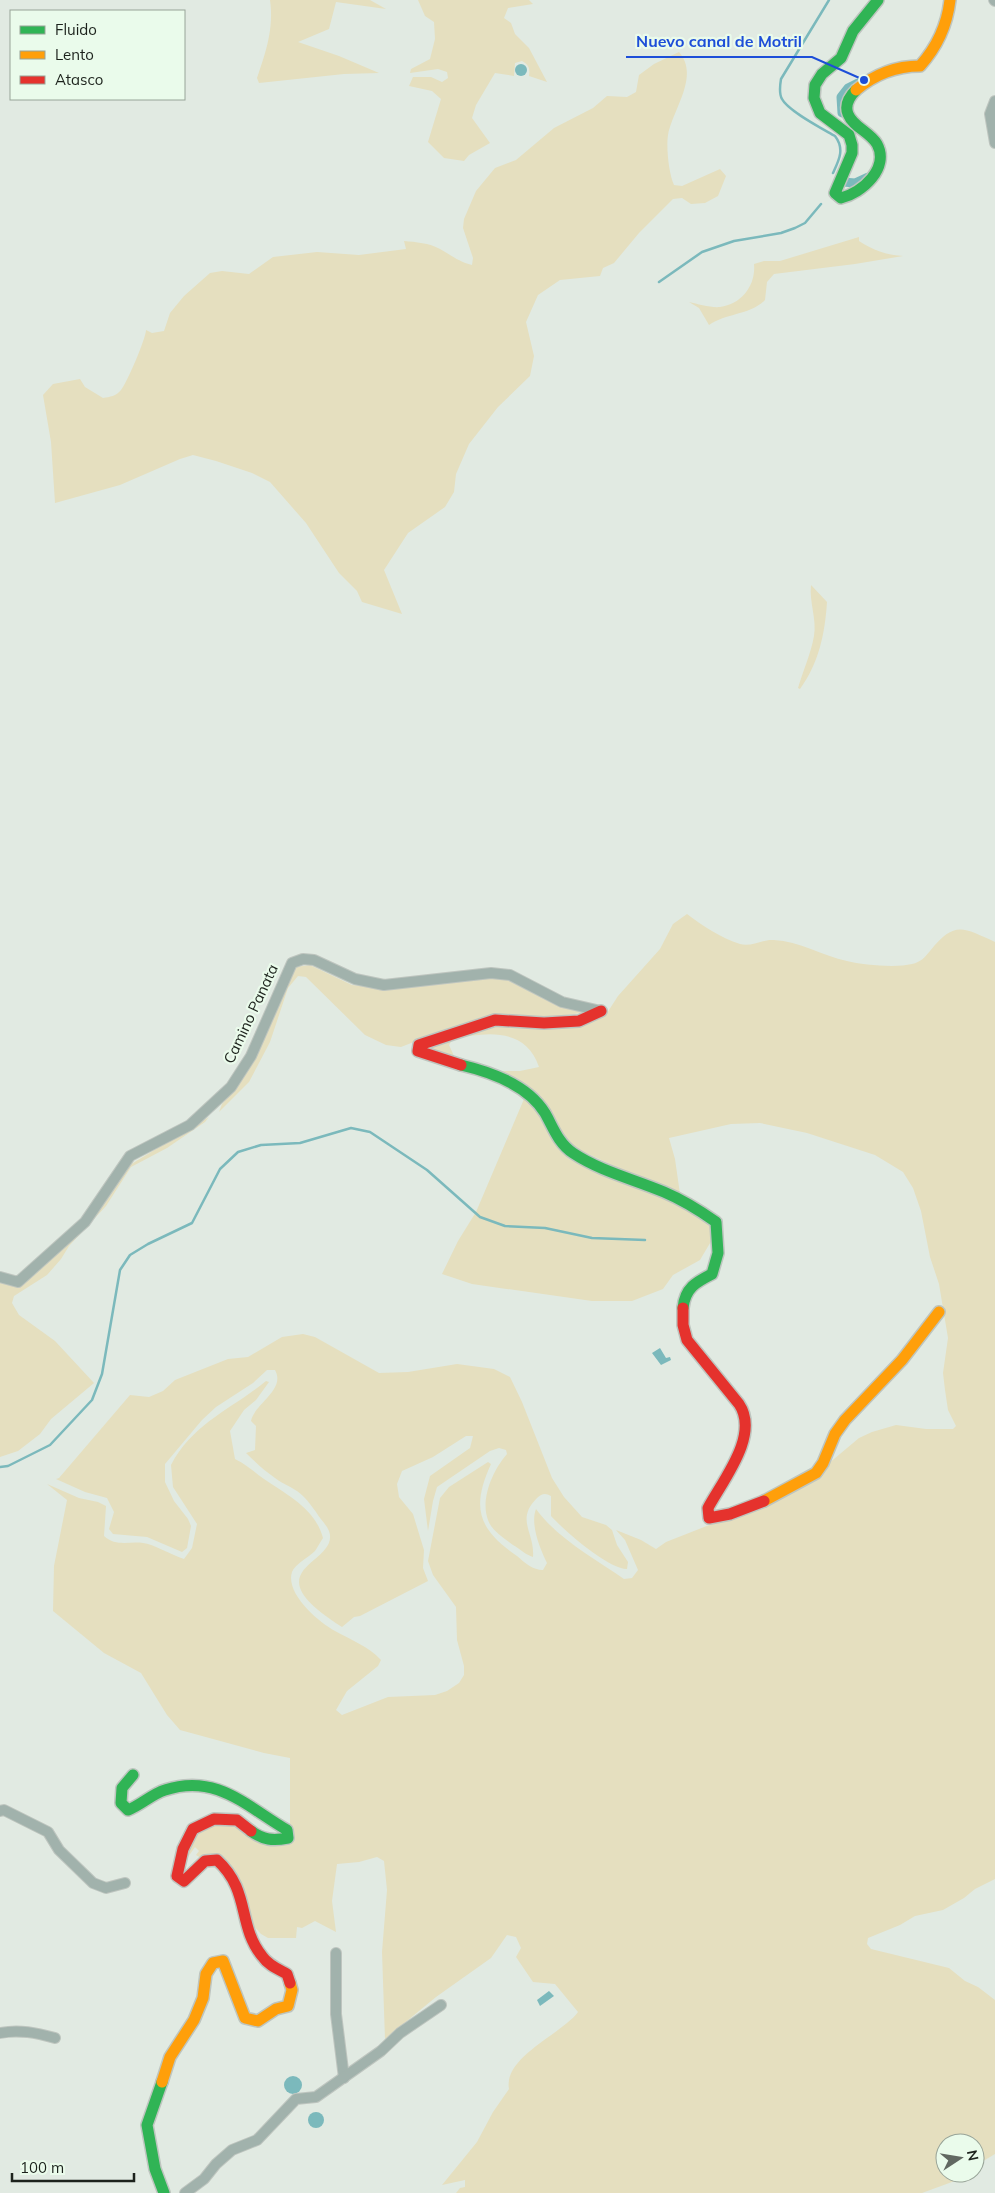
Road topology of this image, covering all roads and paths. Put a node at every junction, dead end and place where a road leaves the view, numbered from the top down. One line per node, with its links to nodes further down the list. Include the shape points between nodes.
1 (878, 0): 2 (street, via 853,31 841,58 822,74 815,85 814,98 820,113 849,135 852,145 852,153 835,193 841,198 848,197 875,176 881,157 879,148 866,131 850,118 846,100 852,91 889,70 898,66 920,66 936,46)
2 (950, 0)
3 (995, 101): 4 (street, via 990,114)
4 (995, 142)
5 (601, 1011): 6 (street, Camino Panata, via 562,1002 510,975 491,973 384,985 355,979 314,960 292,963 251,1056 231,1087 190,1125 130,1156 85,1222 18,1282); 7 (street, via 579,1021 495,1020 419,1045 418,1052 484,1071 513,1084 543,1108 556,1136 572,1152 636,1182 680,1197 716,1222 718,1253 712,1274 694,1283 686,1294 683,1329 691,1345 742,1409 747,1425 739,1449 708,1508 709,1518 717,1519 787,1492 815,1474 836,1431 903,1359)
6 (0, 1277)
7 (940, 1312)
8 (133, 1775): 16 (street, via 122,1788 120,1803 128,1810 162,1791 184,1785 210,1785 234,1794 287,1830 288,1838 275,1841 259,1837 237,1820 214,1820 193,1829 183,1849 177,1876 184,1881 205,1861 217,1860 229,1871 261,1956 272,1967 287,1974 292,1990 288,2006 276,2009 258,2021 245,2018 222,1961 214,1963 206,1974 203,1998 194,2020 170,2057 147,2125 155,2169)
9 (0, 1811): 10 (street, via 4,1810 48,1832 59,1850 93,1883 106,1888)
10 (125, 1884)
11 (336, 1953): 15 (street, via 336,2014)
12 (441, 2005): 15 (street)
13 (0, 2033): 14 (street, via 34,2032)
14 (55, 2038)
15 (344, 2078): 17 (street, via 316,2096 296,2099 256,2140 232,2150)
16 (164, 2193)
17 (185, 2193)

